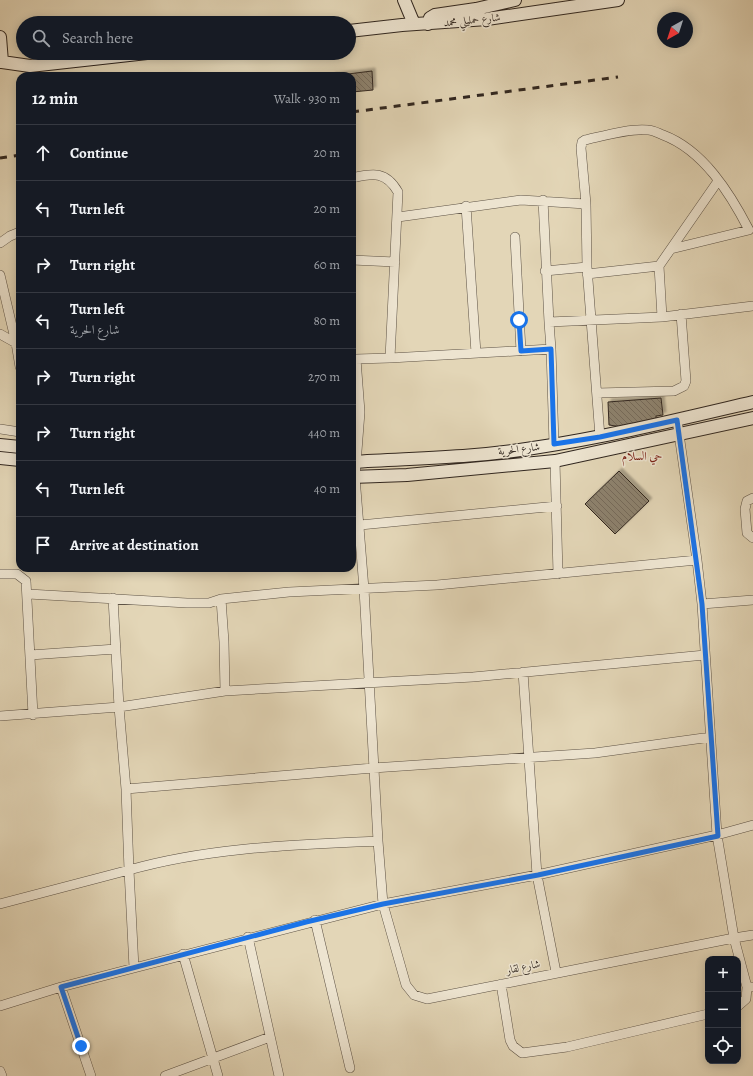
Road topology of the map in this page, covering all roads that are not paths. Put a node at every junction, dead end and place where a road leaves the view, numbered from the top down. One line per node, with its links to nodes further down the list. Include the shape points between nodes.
1 (404, 0): 4 (main road)
2 (516, 0): 5 (main road, via 435,15 430,18)
3 (618, 0): 5 (main road, شارع حمليلي محمد, via 487,19)
4 (414, 24): 5 (main road, شارع حمليلي محمد); 6 (main road, شارع حمليلي محمد)
5 (428, 24)
6 (356, 30)
7 (0, 37): 9 (main road)
8 (84, 60): 9 (main road, via 30,66)
9 (1, 62)
10 (356, 177): 15 (street, via 374,174 390,180 398,192)
11 (718, 181): 13 (street, via 708,168 678,141 649,130 618,133 582,142); 16 (street); 20 (street)
12 (543, 200): 13 (street); 14 (street); 25 (street)
13 (586, 204): 24 (street)
14 (466, 206): 15 (street); 37 (street)
15 (398, 217): 22 (street)
16 (751, 230): 20 (street)
17 (16, 234): 19 (street)
18 (515, 237): 36 (street)
19 (0, 243)
20 (671, 249): 23 (street)
21 (356, 260): 22 (street)
22 (394, 262): 38 (street)
23 (659, 266): 24 (street); 30 (street)
24 (587, 270): 25 (street); 31 (street)
25 (545, 271): 32 (street)
26 (0, 275): 27 (street)
27 (4, 305): 34 (street)
28 (753, 306): 29 (street)
29 (681, 314): 30 (street); 41 (street, via 686,381 684,386 674,391)
30 (662, 317): 31 (street)
31 (590, 321): 32 (street); 41 (street)
32 (549, 322): 35 (street)
33 (0, 334): 34 (street)
34 (16, 342)
35 (551, 349): 36 (street); 50 (street)
36 (521, 351): 37 (street)
37 (476, 353): 38 (street)
38 (390, 358): 39 (street)
39 (356, 359)
40 (356, 369): 45 (street, شارع لقار, via 359,384)
41 (597, 393): 49 (street)
42 (753, 402): 44 (main road, شارع الحرية)
43 (753, 418): 48 (main road, شارع الحرية)
44 (677, 420): 48 (street); 49 (main road, شارع الحرية)
45 (356, 424)
46 (0, 429): 47 (street)
47 (16, 431)
48 (678, 435): 55 (main road, شارع الحرية); 63 (street)
49 (600, 437): 50 (main road, شارع الحرية)
50 (554, 444): 56 (main road, شارع الحرية, via 437,458)
51 (0, 445): 52 (main road)
52 (16, 447)
53 (0, 458): 54 (main road)
54 (16, 460)
55 (555, 461): 57 (main road, شارع الحرية, via 435,473); 60 (street)
56 (356, 462)
57 (356, 477)
58 (356, 493): 61 (street, شارع لقار)
59 (753, 498): 62 (street, via 746,504 745,514 747,534)
60 (557, 506): 61 (street); 65 (street)
61 (360, 525): 66 (street, شارع لقار)
62 (753, 538)
63 (697, 560): 65 (street); 71 (street)
64 (0, 574): 67 (street, via 22,576 26,581)
65 (558, 574): 66 (street)
66 (364, 590): 69 (street, via 289,592); 76 (street, شارع لقار)
67 (28, 594): 68 (street); 73 (street)
68 (114, 598): 69 (street, via 187,603 209,603); 72 (street)
69 (221, 599): 77 (street)
70 (753, 600): 71 (street)
71 (702, 604): 74 (street)
72 (116, 649): 73 (street); 78 (street)
73 (30, 655): 79 (street)
74 (705, 655): 75 (street); 81 (street)
75 (523, 672): 76 (street); 82 (street)
76 (368, 682): 77 (street); 83 (street, شارع لقار)
77 (225, 691): 78 (street)
78 (119, 707): 79 (street); 84 (street)
79 (33, 715): 80 (street)
80 (0, 716)
81 (711, 737): 82 (street, via 595,753); 86 (street)
82 (528, 757): 83 (street); 89 (street)
83 (373, 768): 84 (street); 87 (street, شارع لقار)
84 (126, 789): 88 (street)
85 (753, 825): 86 (street)
86 (718, 836): 89 (street); 95 (street)
87 (378, 841): 88 (street, via 250,848 200,854); 91 (street, شارع لقار)
88 (129, 870): 90 (street); 97 (street)
89 (538, 875): 91 (street); 98 (street)
90 (0, 904)
91 (383, 904): 92 (street); 99 (street, شارع لقار, via 406,985 414,995 427,999)
92 (315, 920): 94 (street); 107 (street)
93 (753, 935): 95 (street, شارع لقار)
94 (248, 937): 96 (street); 105 (street)
95 (734, 938): 98 (street, شارع لقار); 101 (street)
96 (183, 954): 97 (street); 106 (street)
97 (134, 968): 100 (street)
98 (556, 972): 99 (street, شارع لقار)
99 (501, 984): 104 (street, via 510,1040 512,1046 522,1053 567,1047)
100 (61, 987): 103 (street); 110 (street)
101 (750, 987): 102 (street, via 746,999)
102 (741, 1003)
103 (0, 1006)
104 (705, 1015)
105 (270, 1037): 106 (street); 113 (street)
106 (212, 1058): 111 (street); 112 (street)
107 (350, 1068)
108 (0, 1071): 109 (street)
109 (2, 1076)
110 (91, 1076)
111 (165, 1076)
112 (218, 1076)
113 (279, 1076)

